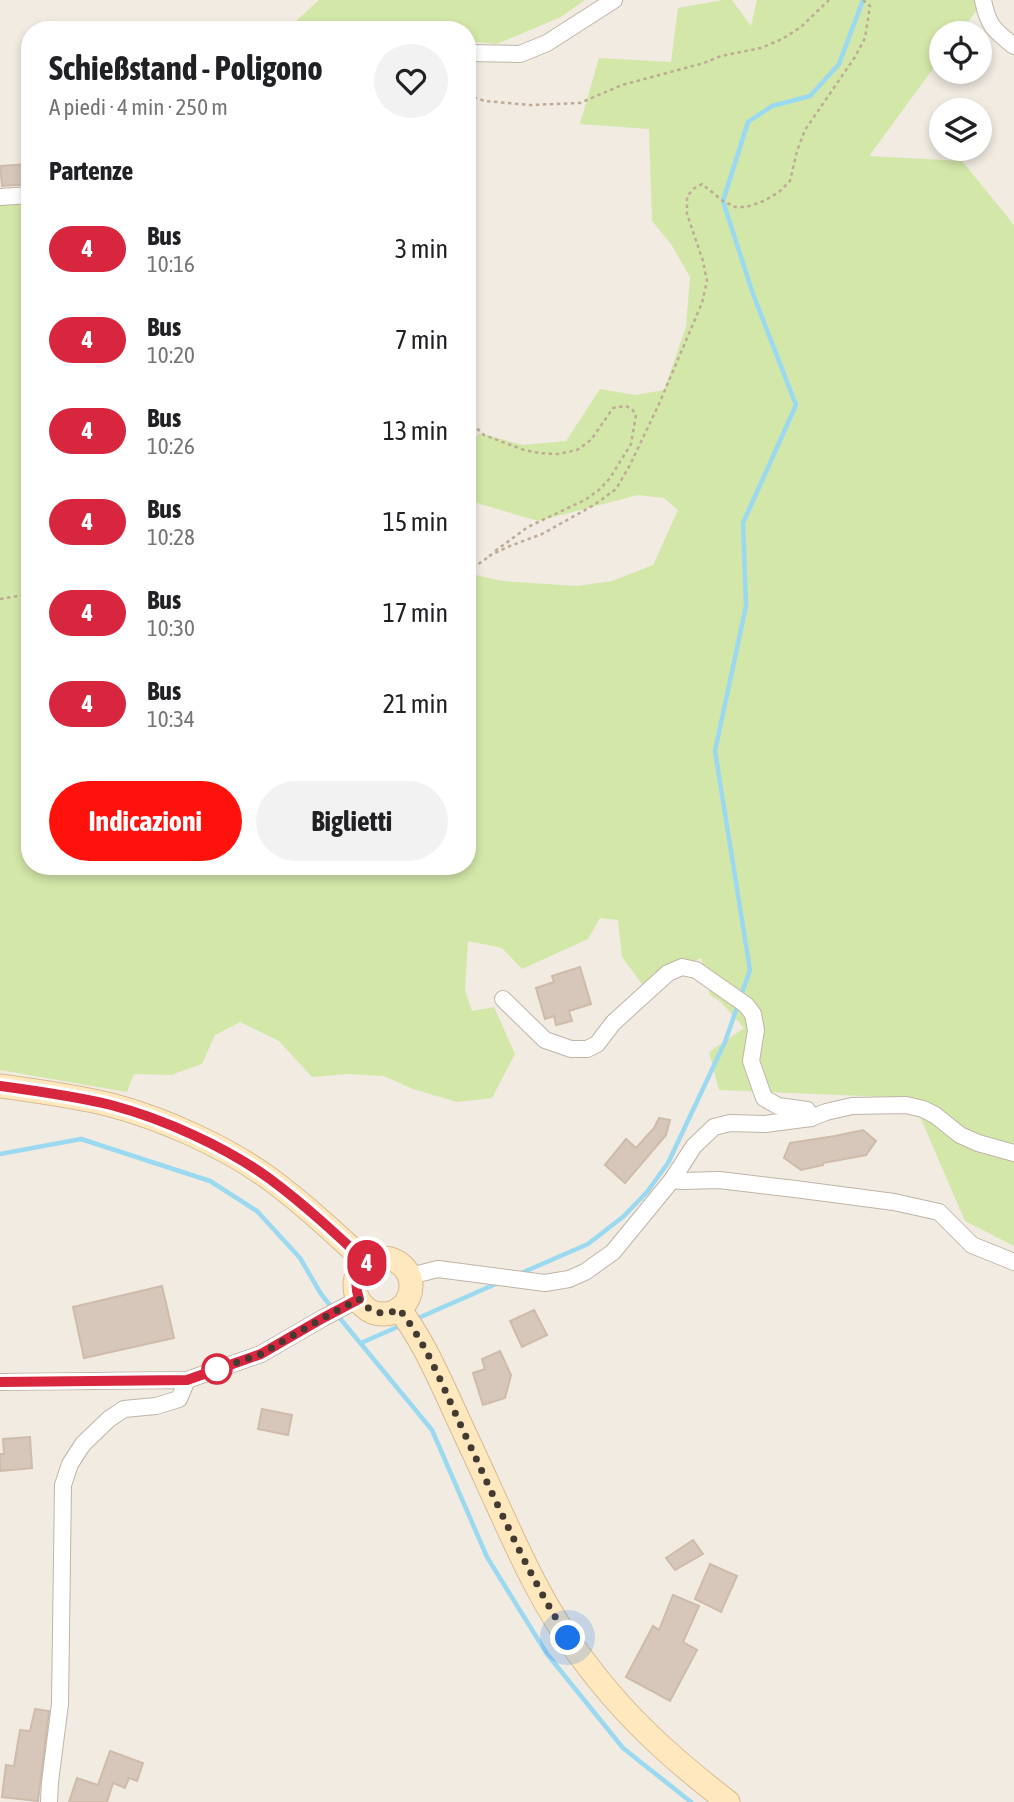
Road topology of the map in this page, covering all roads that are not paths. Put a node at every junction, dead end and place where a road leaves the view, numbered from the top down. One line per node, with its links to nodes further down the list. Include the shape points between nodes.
1 (614, 0): 4 (street, via 547,43 520,54)
2 (983, 0): 3 (street, via 994,30)
3 (1014, 46)
4 (476, 53)
5 (21, 196): 6 (street)
6 (0, 197)
7 (503, 999): 9 (street, via 545,1040 587,1049 668,973 682,967 696,970 753,1014 756,1030 751,1061 764,1098 778,1106 807,1110)
8 (0, 1086): 13 (main road, via 111,1105 214,1145 296,1199)
9 (811, 1118): 10 (street, via 852,1107 906,1105 923,1108 960,1135); 11 (street, via 714,1127 694,1146)
10 (1014, 1153)
11 (672, 1180): 12 (street, via 783,1187 939,1212 972,1245); 14 (street, via 613,1252 569,1279 545,1283 438,1269)
12 (1014, 1262)
13 (367, 1263): 14 (main road, via 392,1259); 15 (main road, via 357,1276)
14 (410, 1276): 16 (main road)
15 (351, 1303): 16 (main road); 17 (street, via 261,1354)
16 (406, 1318): 20 (main road, via 429,1356 523,1560 579,1656 622,1709 681,1766)
17 (187, 1380): 18 (street); 19 (street, via 180,1399 124,1409 109,1419 83,1444 63,1485 60,1704)
18 (0, 1382)
19 (49, 1802)
20 (728, 1802)

